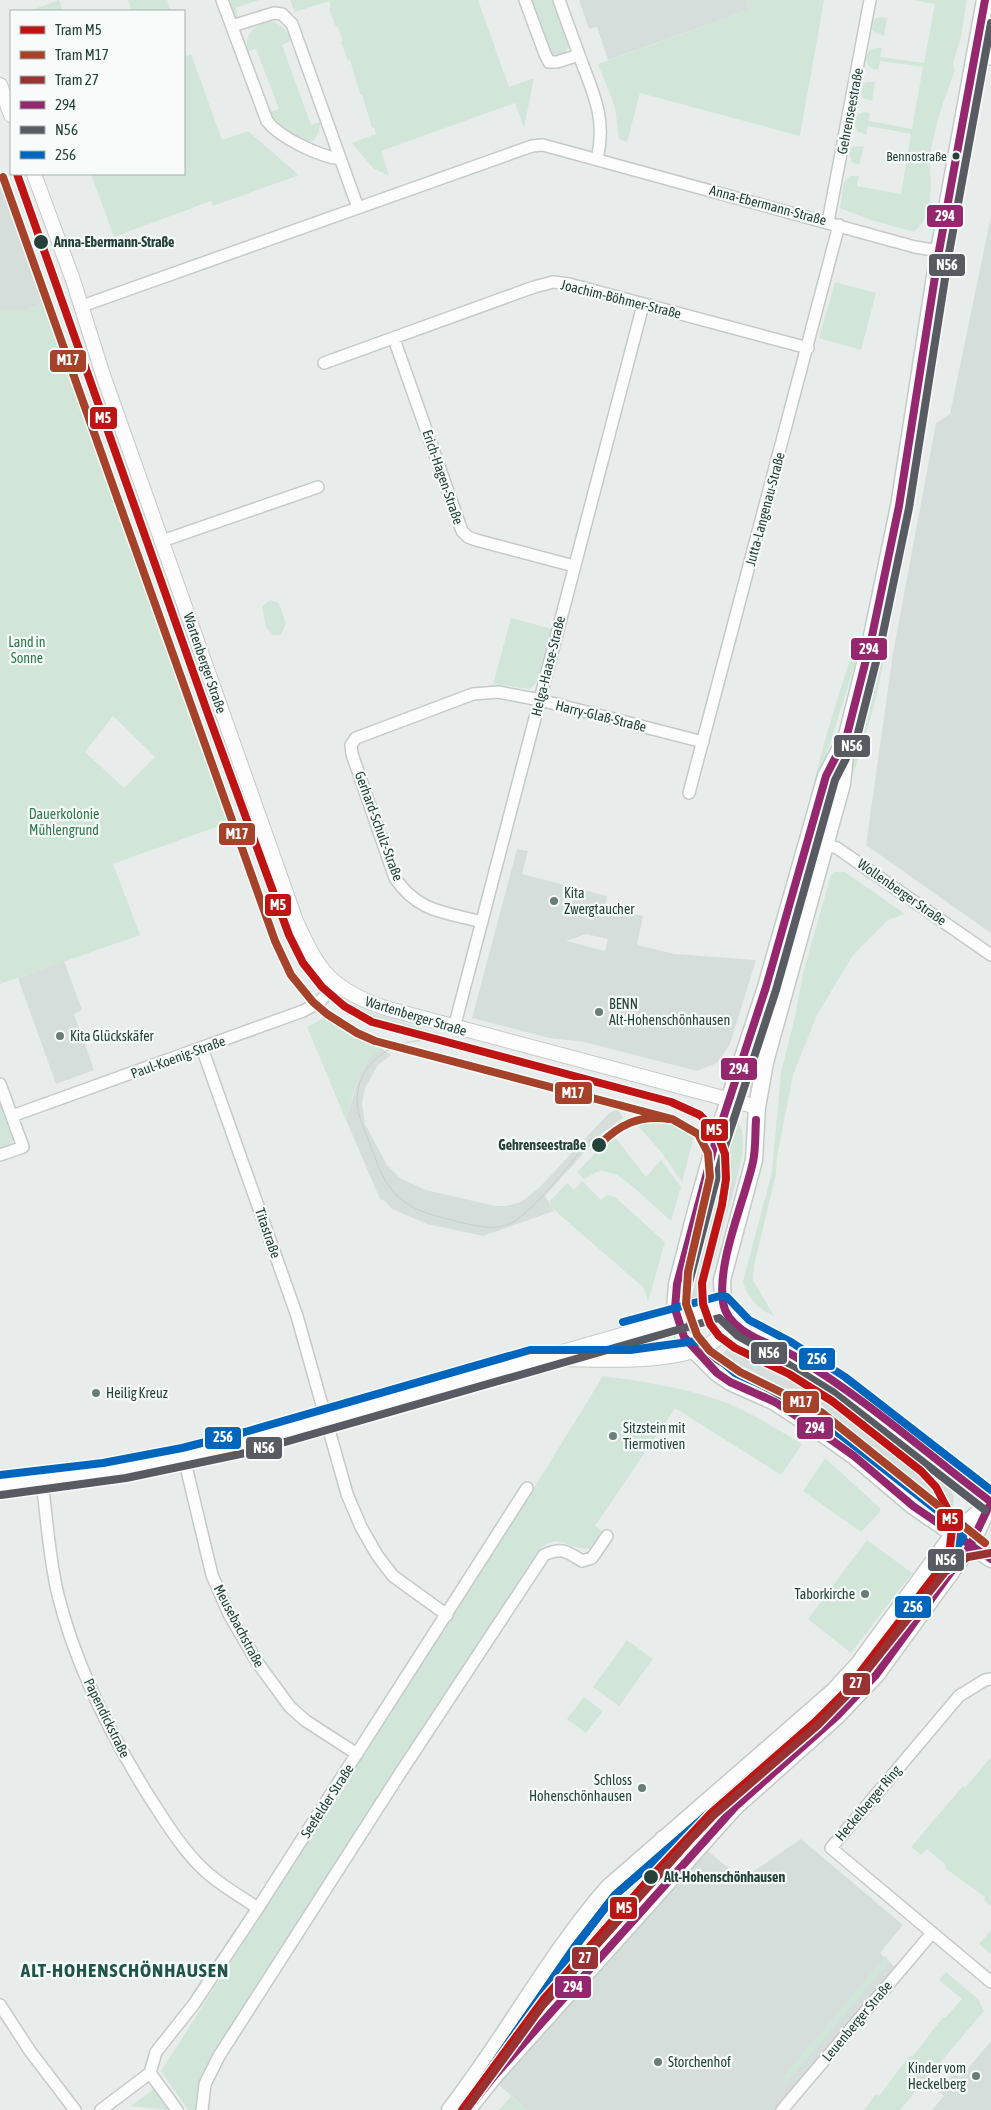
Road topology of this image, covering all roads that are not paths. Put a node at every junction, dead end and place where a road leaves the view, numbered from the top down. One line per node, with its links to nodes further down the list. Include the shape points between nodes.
1 (222, 0): 6 (street)
2 (525, 0): 7 (street, via 549,62)
3 (559, 0): 7 (street)
4 (870, 0): 15 (street, Gehrenseestraße)
5 (985, 0): 8 (main road)
6 (232, 26): 11 (street, via 267,121 273,128 326,157); 11 (street, via 274,13 282,14 292,24)
7 (579, 55): 12 (street, via 601,118 602,139)
8 (983, 57): 16 (main road)
9 (0, 85): 10 (street)
10 (10, 112)
11 (340, 159): 14 (street)
12 (597, 159): 14 (street, Anna-Ebermann-Straße, via 543,145 532,146); 15 (street, Anna-Ebermann-Straße)
13 (34, 175): 18 (street, Wartenberger Straße)
14 (358, 208): 18 (street, Anna-Ebermann-Straße)
15 (834, 223): 16 (street, Anna-Ebermann-Straße); 20 (street, Jutta-Langenau-Straße)
16 (939, 251): 26 (main road, via 895,523 872,636)
17 (643, 304): 19 (street, Joachim-Böhmer-Straße, via 553,282); 20 (street, Joachim-Böhmer-Straße); 24 (street, Helga-Haase-Straße)
18 (82, 306): 23 (street, Wartenberger Straße)
19 (394, 339): 21 (street, Joachim-Böhmer-Straße); 24 (street, Erich-Hagen-Straße, via 462,531 476,540)
20 (808, 348): 28 (street, Jutta-Langenau-Straße)
21 (324, 363)
22 (318, 487): 23 (street)
23 (162, 541): 34 (street, Wartenberger Straße, via 296,921 317,962)
24 (574, 566): 25 (street, Helga-Haase-Straße)
25 (540, 700): 27 (street, Harry-Glaß-Straße, via 498,692 473,694); 28 (street, Harry-Glaß-Straße); 32 (street, Helga-Haase-Straße)
26 (847, 735): 30 (main road, via 826,776); 31 (main road, via 842,784)
27 (356, 738): 32 (street, Gerhard-Schulz-Straße, via 351,745 352,754 396,878 403,889 426,907)
28 (703, 742): 29 (street, Jutta-Langenau-Straße)
29 (689, 793)
30 (808, 840): 31 (street, Wollenberger Straße); 38 (main road, via 766,987)
31 (824, 844): 33 (street, Wollenberger Straße, via 848,855); 39 (main road, via 765,1062)
32 (482, 922): 35 (street, Helga-Haase-Straße)
33 (991, 955)
34 (336, 985): 35 (street, Wartenberger Straße, via 364,1001); 36 (street, Paul-Koenig-Straße, via 318,1003 303,1012)
35 (454, 1028): 38 (street, Wartenberger Straße)
36 (202, 1048): 40 (street, Paul-Koenig-Straße); 47 (street, Titastraße, via 297,1316)
37 (0, 1084): 40 (street)
38 (729, 1100): 39 (street, Wartenberger Straße); 43 (main road, via 677,1284)
39 (757, 1107): 42 (main road, via 754,1160 722,1280)
40 (12, 1116): 41 (street, via 23,1147)
41 (0, 1155)
42 (723, 1306): 43 (street); 44 (main road)
43 (677, 1319): 45 (main road, via 684,1337); 46 (street)
44 (736, 1324): 45 (street, via 715,1341); 52 (main road, via 847,1389)
45 (695, 1351): 46 (street, via 631,1360); 53 (main road, via 730,1382 775,1402 833,1441)
46 (532, 1360): 47 (street)
47 (327, 1419): 48 (street); 57 (street, Titastraße, via 347,1494 377,1555 393,1576)
48 (184, 1458): 49 (street); 59 (street, Meusebachstraße, via 212,1575 252,1654 290,1707)
49 (42, 1482): 50 (street); 62 (street, Papendickstraße, via 58,1594 84,1671 106,1720 142,1785 187,1850 225,1887)
50 (0, 1485)
51 (527, 1488): 57 (street, Seefelder Straße)
52 (991, 1502): 53 (main road); 55 (main road)
53 (953, 1535): 55 (main road); 60 (main road, via 858,1665 834,1692)
54 (607, 1536): 71 (street, via 592,1558 582,1560 566,1551 556,1550 544,1555 219,2056 205,2084)
55 (970, 1546): 56 (main road); 61 (main road, via 876,1675 832,1721 749,1792)
56 (991, 1559)
57 (447, 1615): 59 (street, Seefelder Straße)
58 (991, 1679): 63 (street, Heckelberger Ring, via 958,1696 831,1848)
59 (357, 1754): 62 (street, Seefelder Straße)
60 (664, 1838): 61 (main road, via 682,1850); 66 (main road, via 608,1888 576,1925)
61 (686, 1860): 66 (main road)
62 (258, 1908): 67 (street, Seefelder Straße, via 194,2004 156,2052)
63 (932, 1933): 64 (street, Heckelberger Ring); 74 (street, Leuenberger Straße)
64 (991, 1982)
65 (0, 2005): 68 (street)
66 (489, 2071): 72 (main road); 73 (main road)
67 (150, 2073): 69 (street); 70 (street)
68 (74, 2110)
69 (101, 2110)
70 (177, 2110)
71 (202, 2110)
72 (450, 2110)
73 (467, 2110)
74 (782, 2110)

